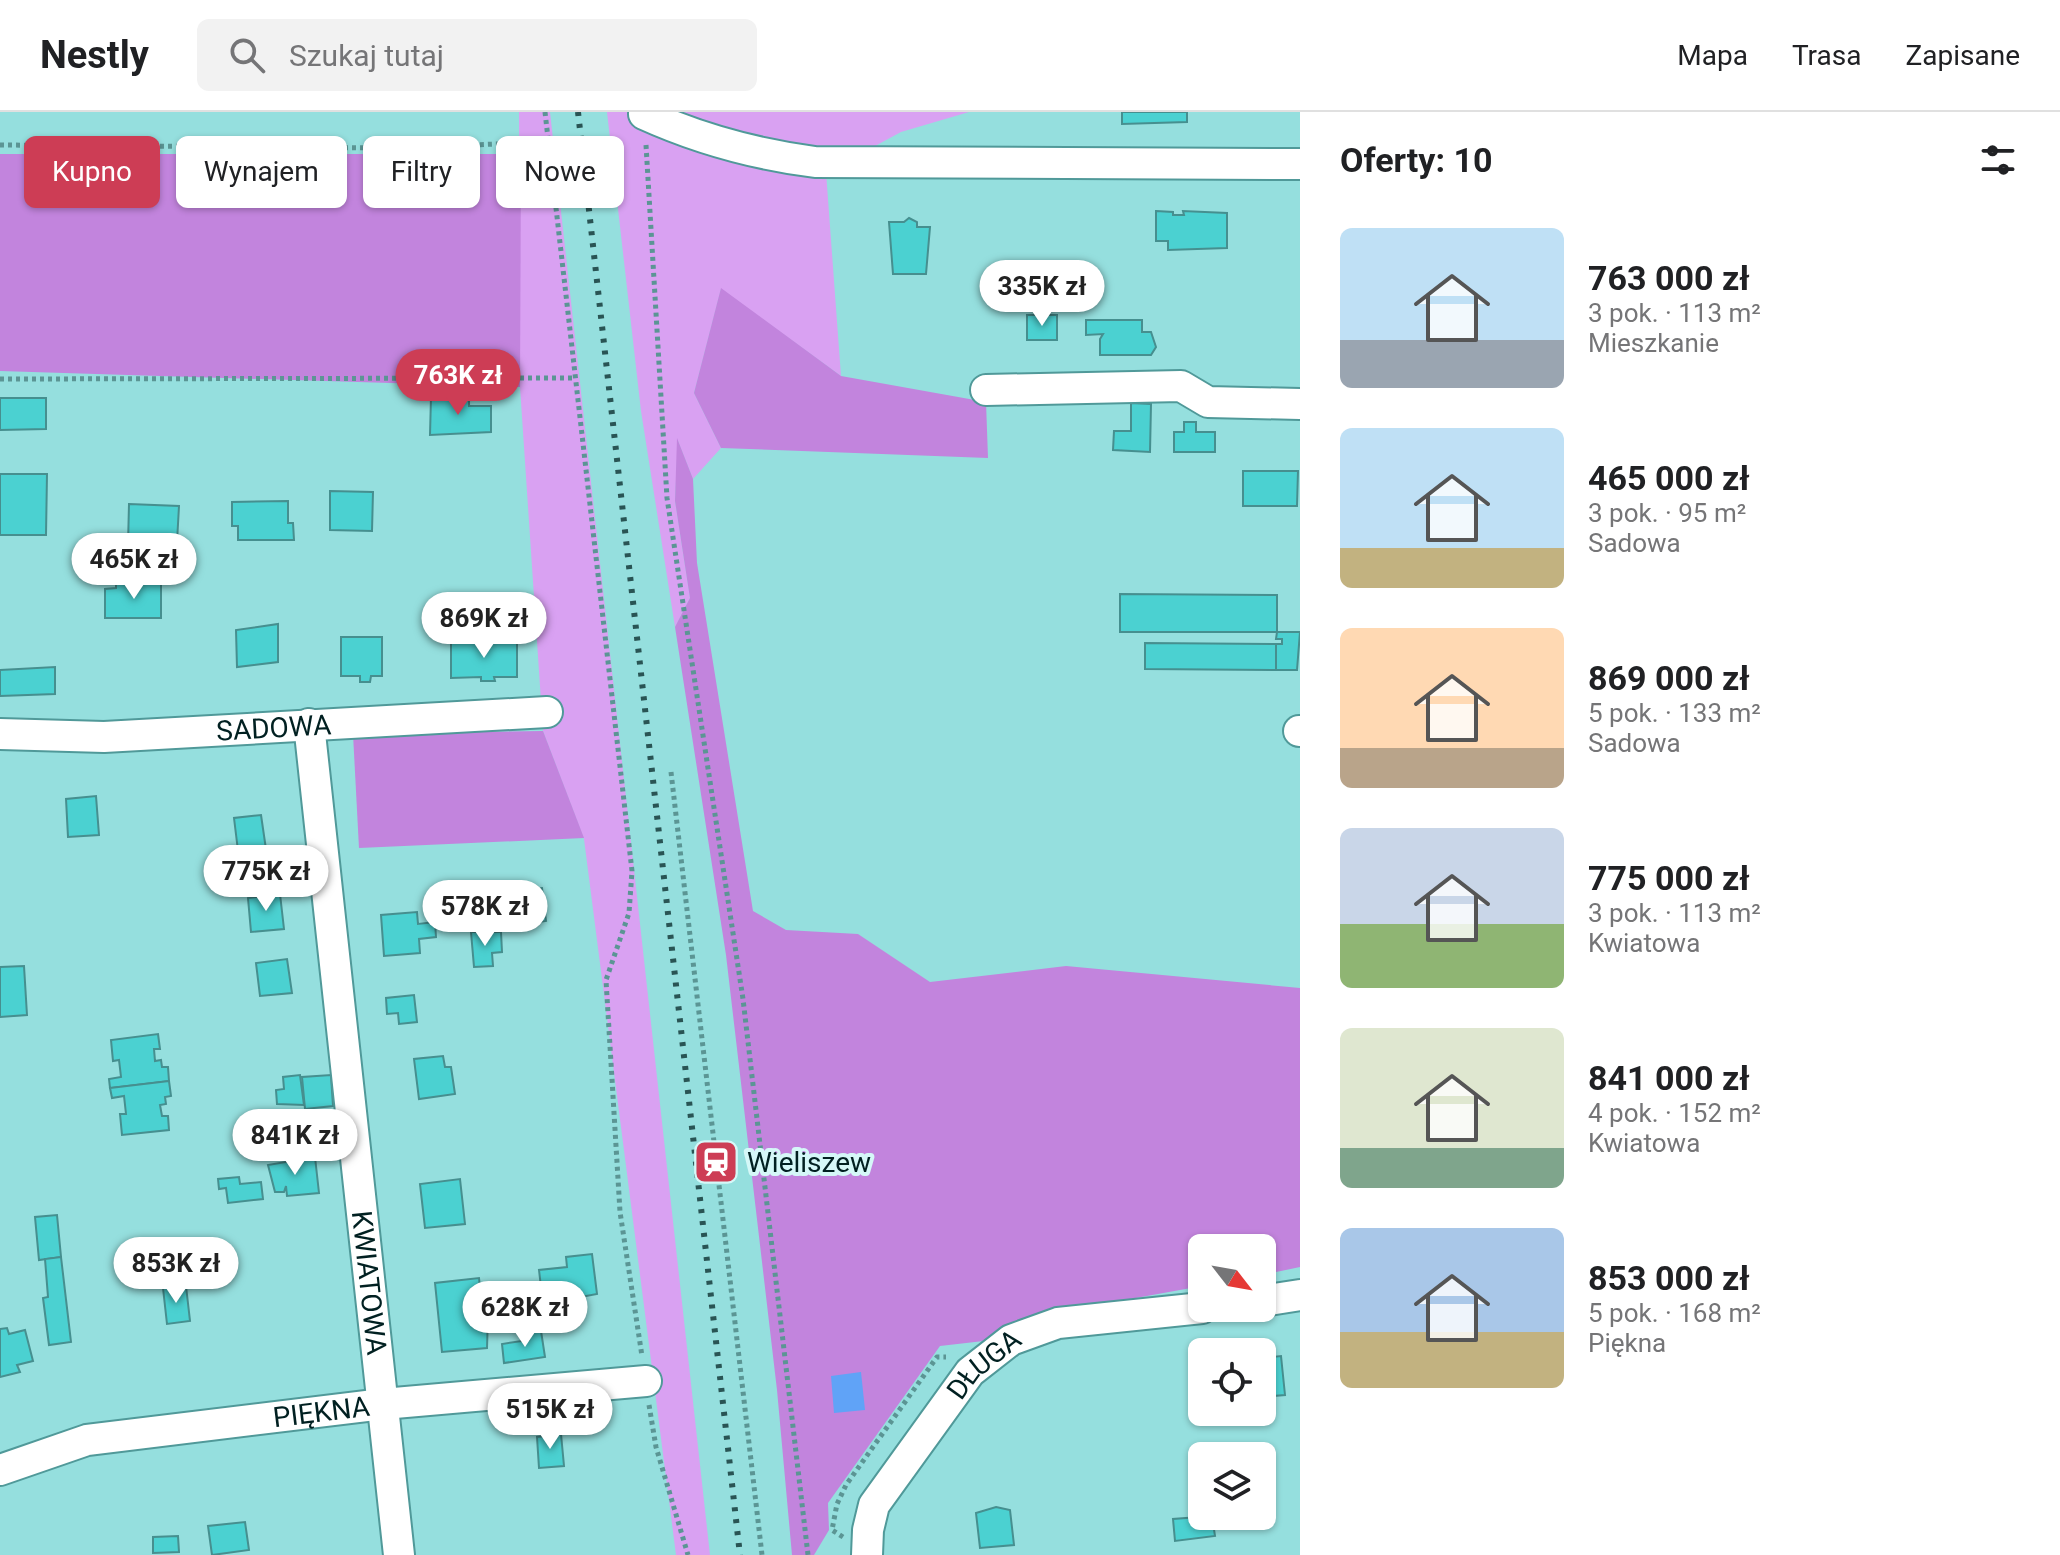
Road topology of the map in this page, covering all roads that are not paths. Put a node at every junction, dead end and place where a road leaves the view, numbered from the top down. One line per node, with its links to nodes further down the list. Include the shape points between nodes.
1 (644, 114): 2 (street, via 758,154 815,162)
2 (1300, 164)
3 (986, 390): 4 (street, via 1181,386 1208,402)
4 (1300, 404)
5 (547, 712): 6 (street, SADOWA)
6 (309, 724): 7 (street, SADOWA, via 104,737); 12 (street, KWIATOWA)
7 (0, 734)
8 (1300, 1295): 9 (street)
9 (1276, 1299)
10 (1188, 1309): 15 (street, DŁUGA, via 1058,1323 1011,1340 970,1372 874,1505)
11 (646, 1381): 12 (street, PIĘKNA)
12 (383, 1404): 13 (street, PIĘKNA, via 87,1440); 14 (street, KWIATOWA)
13 (0, 1470)
14 (399, 1555)
15 (867, 1555)

